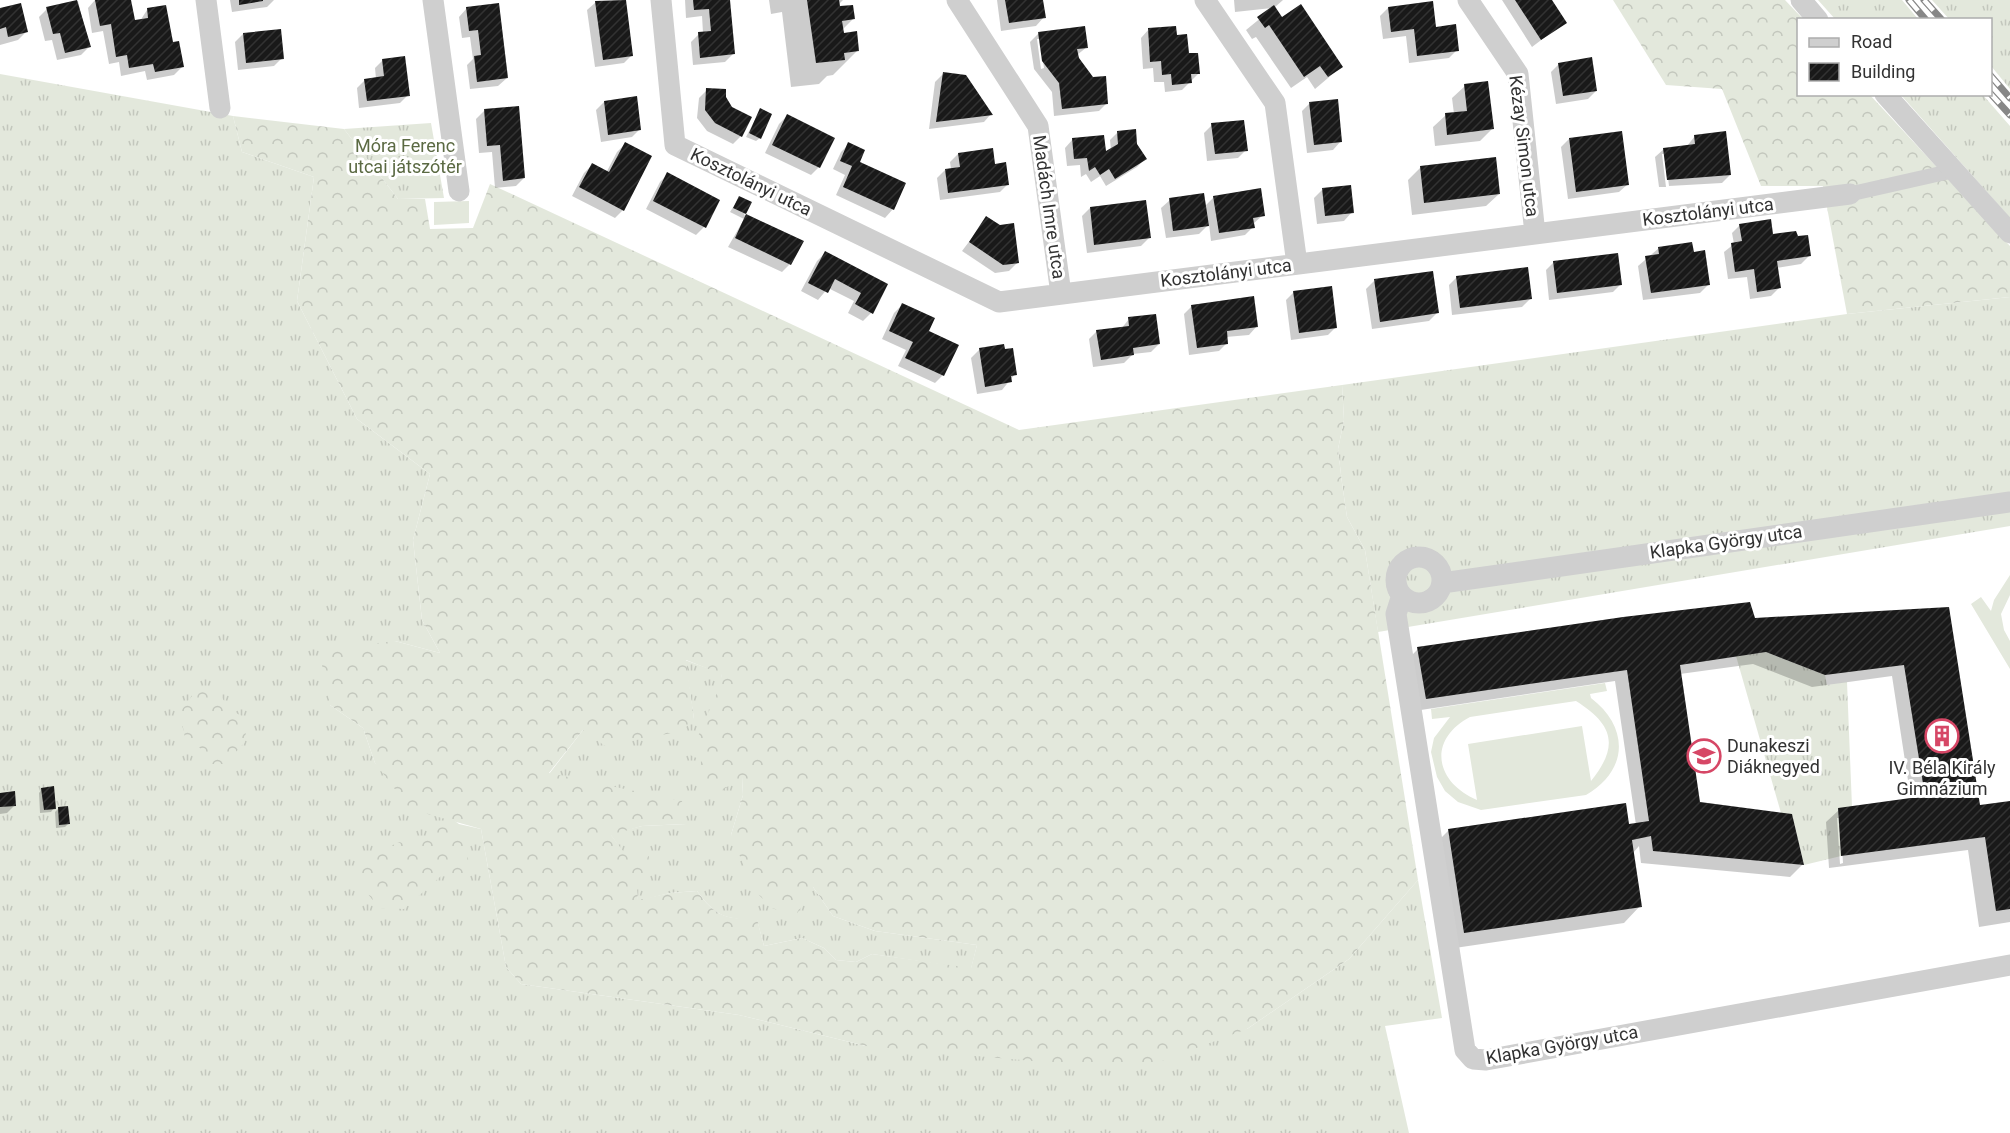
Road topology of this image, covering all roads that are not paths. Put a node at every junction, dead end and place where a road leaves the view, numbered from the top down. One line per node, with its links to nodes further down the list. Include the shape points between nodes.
1 (206, 0): 10 (street)
2 (433, 0): 12 (street)
3 (661, 0): 17 (street, Kosztolányi utca, via 675,145 999,302)
4 (957, 0): 17 (street, Madách Imre utca, via 1038,126)
5 (1205, 0): 16 (street, via 1275,103)
6 (1468, 0): 15 (street, Kézay Simon utca, via 1518,74)
7 (1801, 0): 8 (street)
8 (1816, 18)
9 (1886, 96): 11 (street)
10 (220, 108)
11 (1952, 171): 13 (street, Kosztolányi utca); 14 (street)
12 (459, 191)
13 (1850, 194): 15 (street, Kosztolányi utca)
14 (2010, 233)
15 (1535, 234): 16 (street, Kosztolányi utca)
16 (1297, 264): 17 (street, Kosztolányi utca)
17 (1060, 294)
18 (2010, 502): 19 (street, Klapka György utca)
19 (1442, 583): 20 (street, via 1436,596 1423,603); 20 (street, Klapka György utca, via 1434,562 1413,558 1397,574)
20 (1402, 595): 21 (street, Klapka György utca, via 1396,614 1465,1050 1473,1059 1486,1060)
21 (2010, 965)

